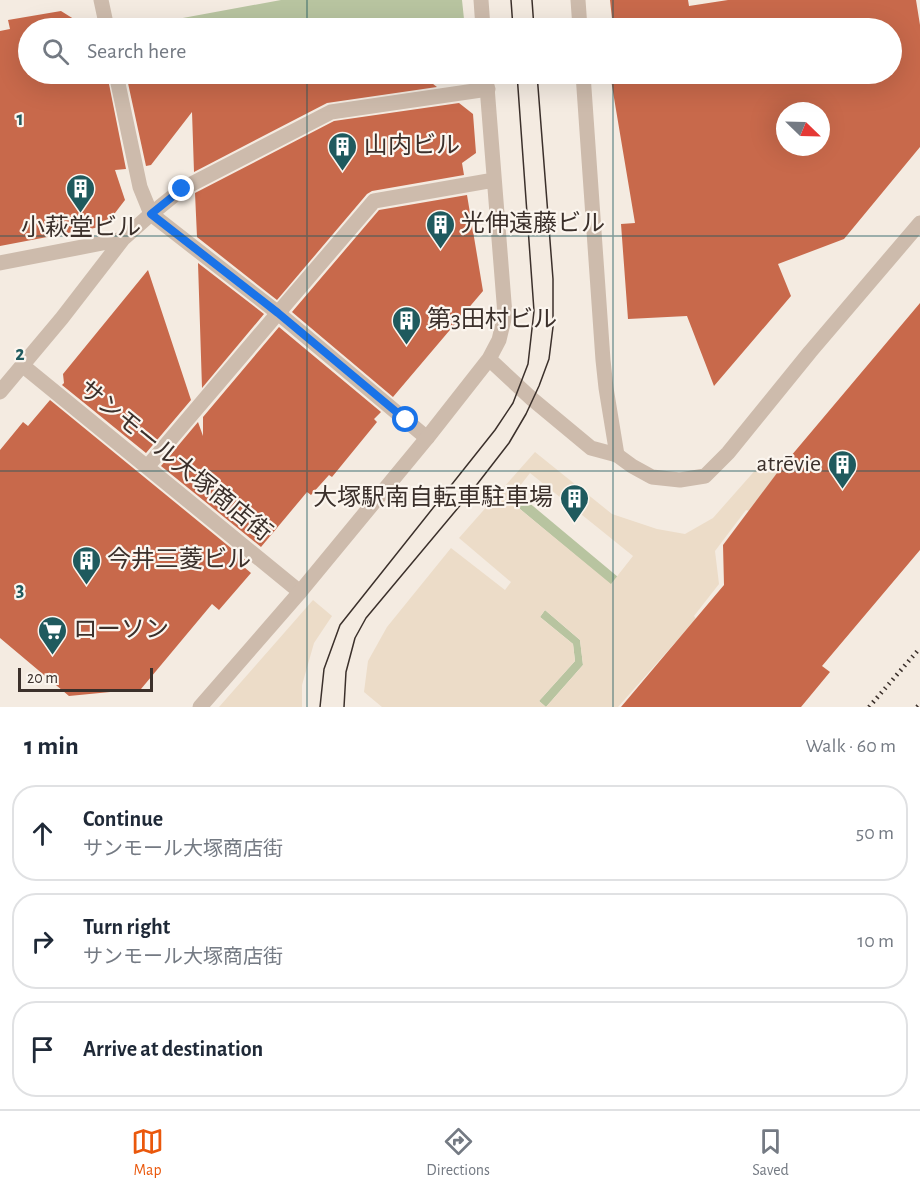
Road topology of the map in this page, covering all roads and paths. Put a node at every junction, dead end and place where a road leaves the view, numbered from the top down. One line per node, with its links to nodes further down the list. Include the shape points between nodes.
1 (100, 0): 4 (street)
2 (481, 0): 5 (street)
3 (578, 0): 6 (street)
4 (104, 18)
5 (482, 18)
6 (579, 18)
7 (118, 84): 12 (street, via 140,187)
8 (487, 84): 10 (street)
9 (584, 84): 21 (street, via 603,360)
10 (488, 89): 11 (street); 12 (street, via 331,112 182,189)
11 (494, 180): 16 (street, via 374,201); 17 (street, via 505,315)
12 (151, 214): 14 (street); 16 (street)
13 (920, 223): 21 (street, via 705,476 680,480 652,477)
14 (123, 238): 15 (street); 18 (street)
15 (0, 263)
16 (278, 313): 20 (street); 22 (street)
17 (489, 359): 20 (street); 21 (street, via 591,448)
18 (22, 365): 19 (street); 22 (street, サンモール大塚商店街)
19 (0, 392)
20 (427, 438): 23 (street)
21 (617, 455)
22 (147, 467): 23 (street, サンモール大塚商店街)
23 (300, 591): 24 (street)
24 (200, 707)

